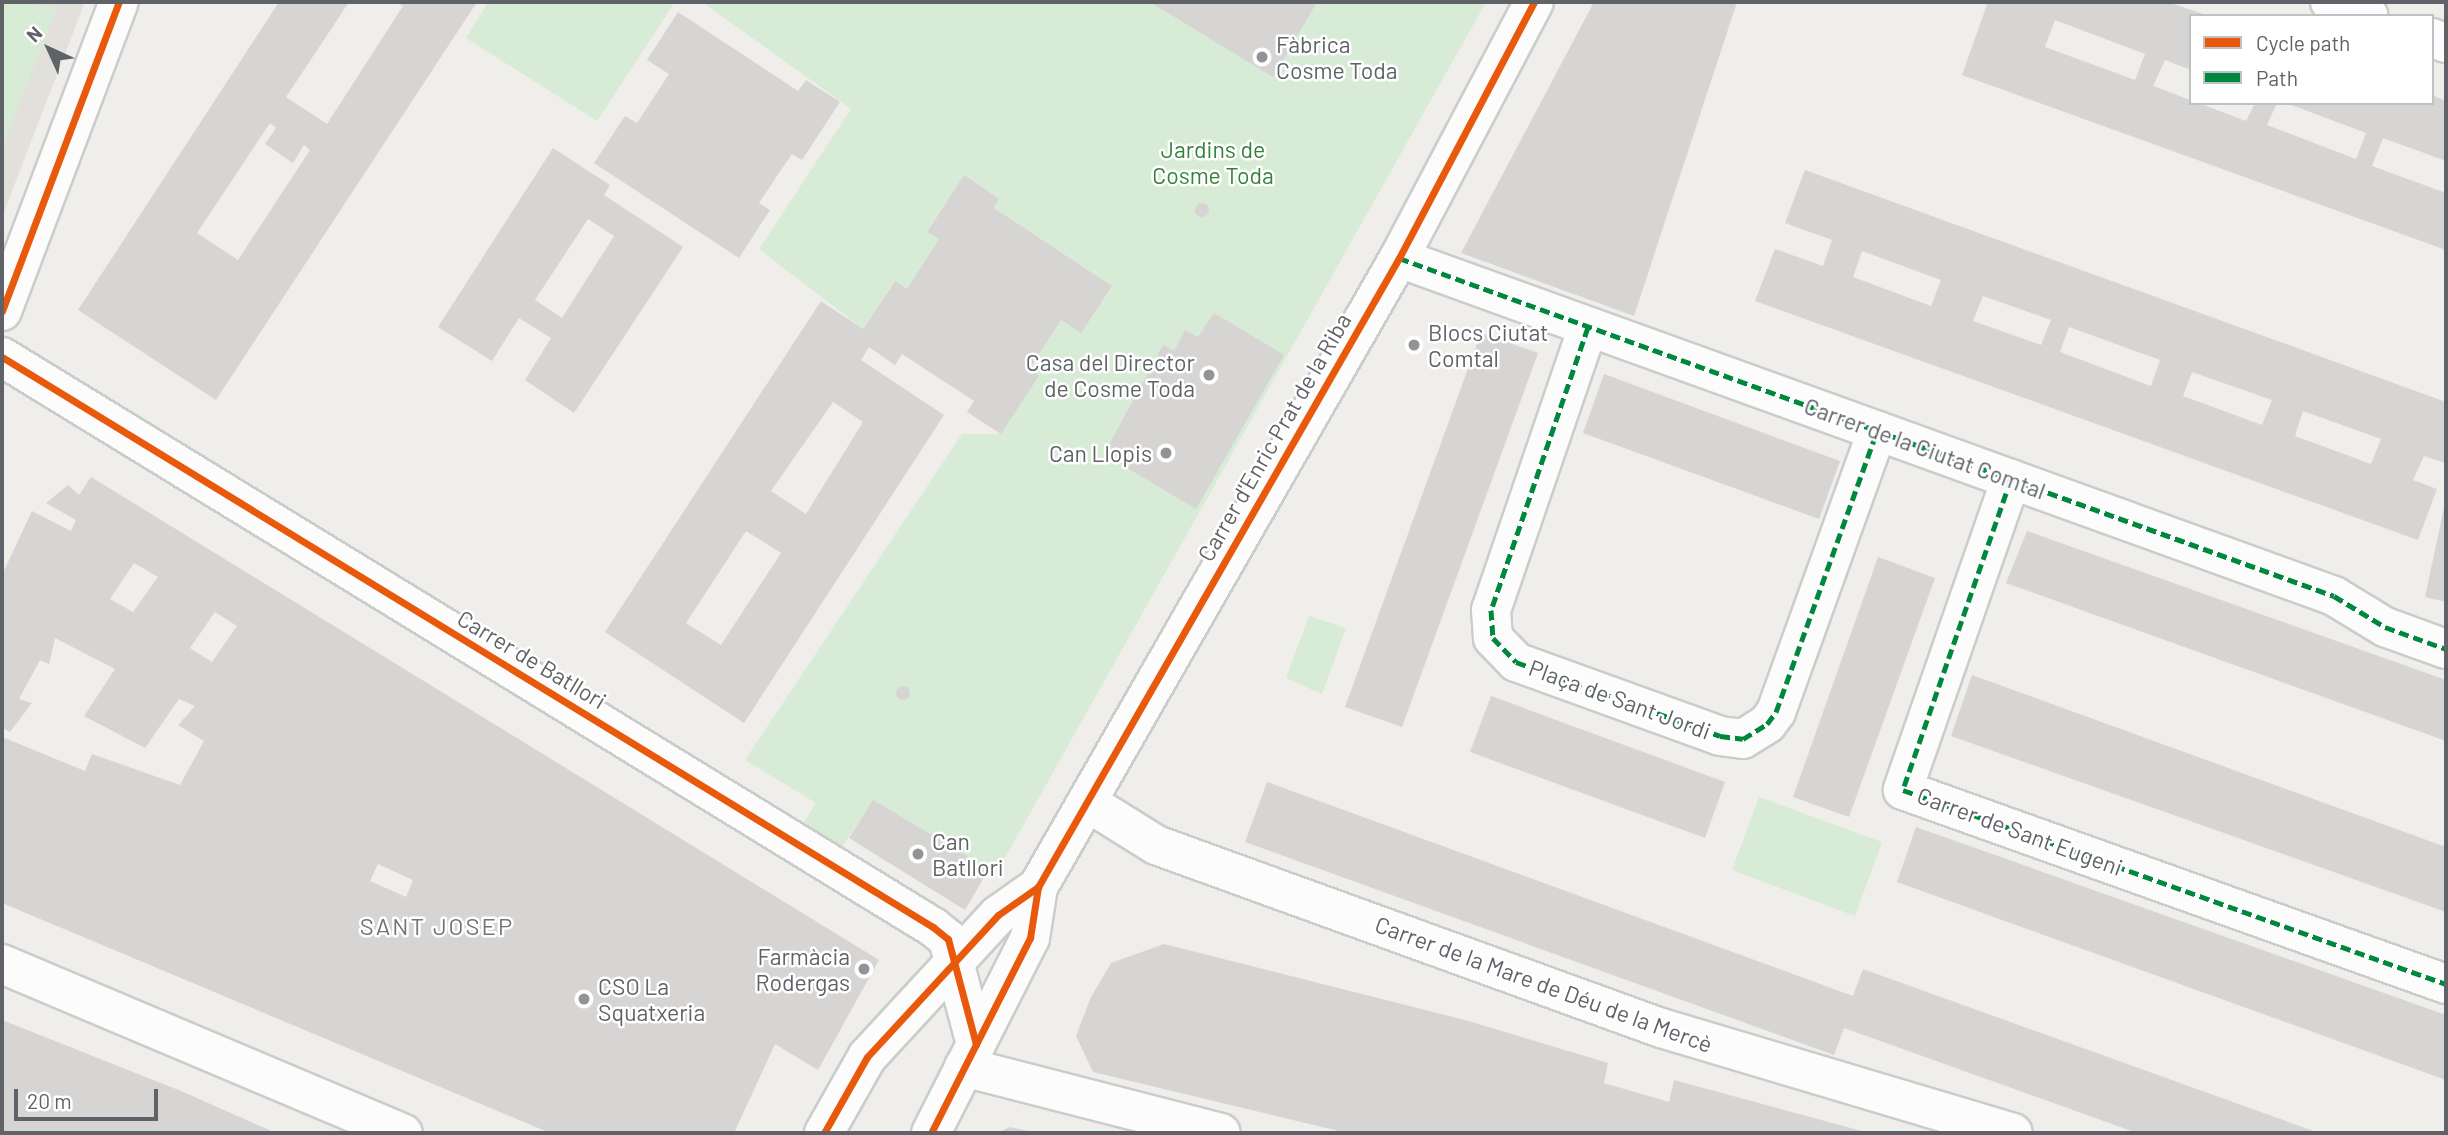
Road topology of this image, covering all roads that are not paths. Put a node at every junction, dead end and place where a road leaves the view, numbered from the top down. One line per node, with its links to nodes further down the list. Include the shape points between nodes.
1 (119, 2): 6 (street)
2 (1534, 2): 5 (street, Carrer d'Enric Prat de la Riba)
3 (2330, 2): 4 (street)
4 (2363, 14)
5 (1399, 257): 7 (street, Carrer de la Ciutat Comtal); 12 (street, Carrer d'Enric Prat de la Riba)
6 (2, 311)
7 (1588, 327): 9 (street, Carrer de la Ciutat Comtal); 9 (street, Plaça de Sant Jordi, via 1491,610 1493,638 1516,662 1707,731 1743,739 1767,724 1776,712)
8 (2, 357): 15 (street, Carrer de Batllori, via 933,927 948,940)
9 (1877, 432): 10 (street, Carrer de la Ciutat Comtal)
10 (2011, 479): 11 (street, Carrer de la Ciutat Comtal, via 2334,596 2385,627); 16 (street, Carrer de Sant Eugeni, via 1903,790)
11 (2446, 649)
12 (1087, 802): 13 (street, Carrer d'Enric Prat de la Riba); 22 (street, Carrer de la Mare de Déu de la Mercè, via 1156,845 1661,1028)
13 (1038, 887): 15 (street, Carrer d'Enric Prat de la Riba, via 998,915); 17 (street, Carrer d'Enric Prat de la Riba, via 1030,938)
14 (2, 964): 18 (street)
15 (955, 966): 17 (street, Carrer de Batllori); 19 (street, Carrer d'Enric Prat de la Riba, via 867,1057)
16 (2446, 984)
17 (970, 1056): 20 (street, Carrer d'Enric Prat de la Riba); 21 (street)
18 (403, 1133)
19 (824, 1133)
20 (931, 1133)
21 (1221, 1133)
22 (2013, 1133)

